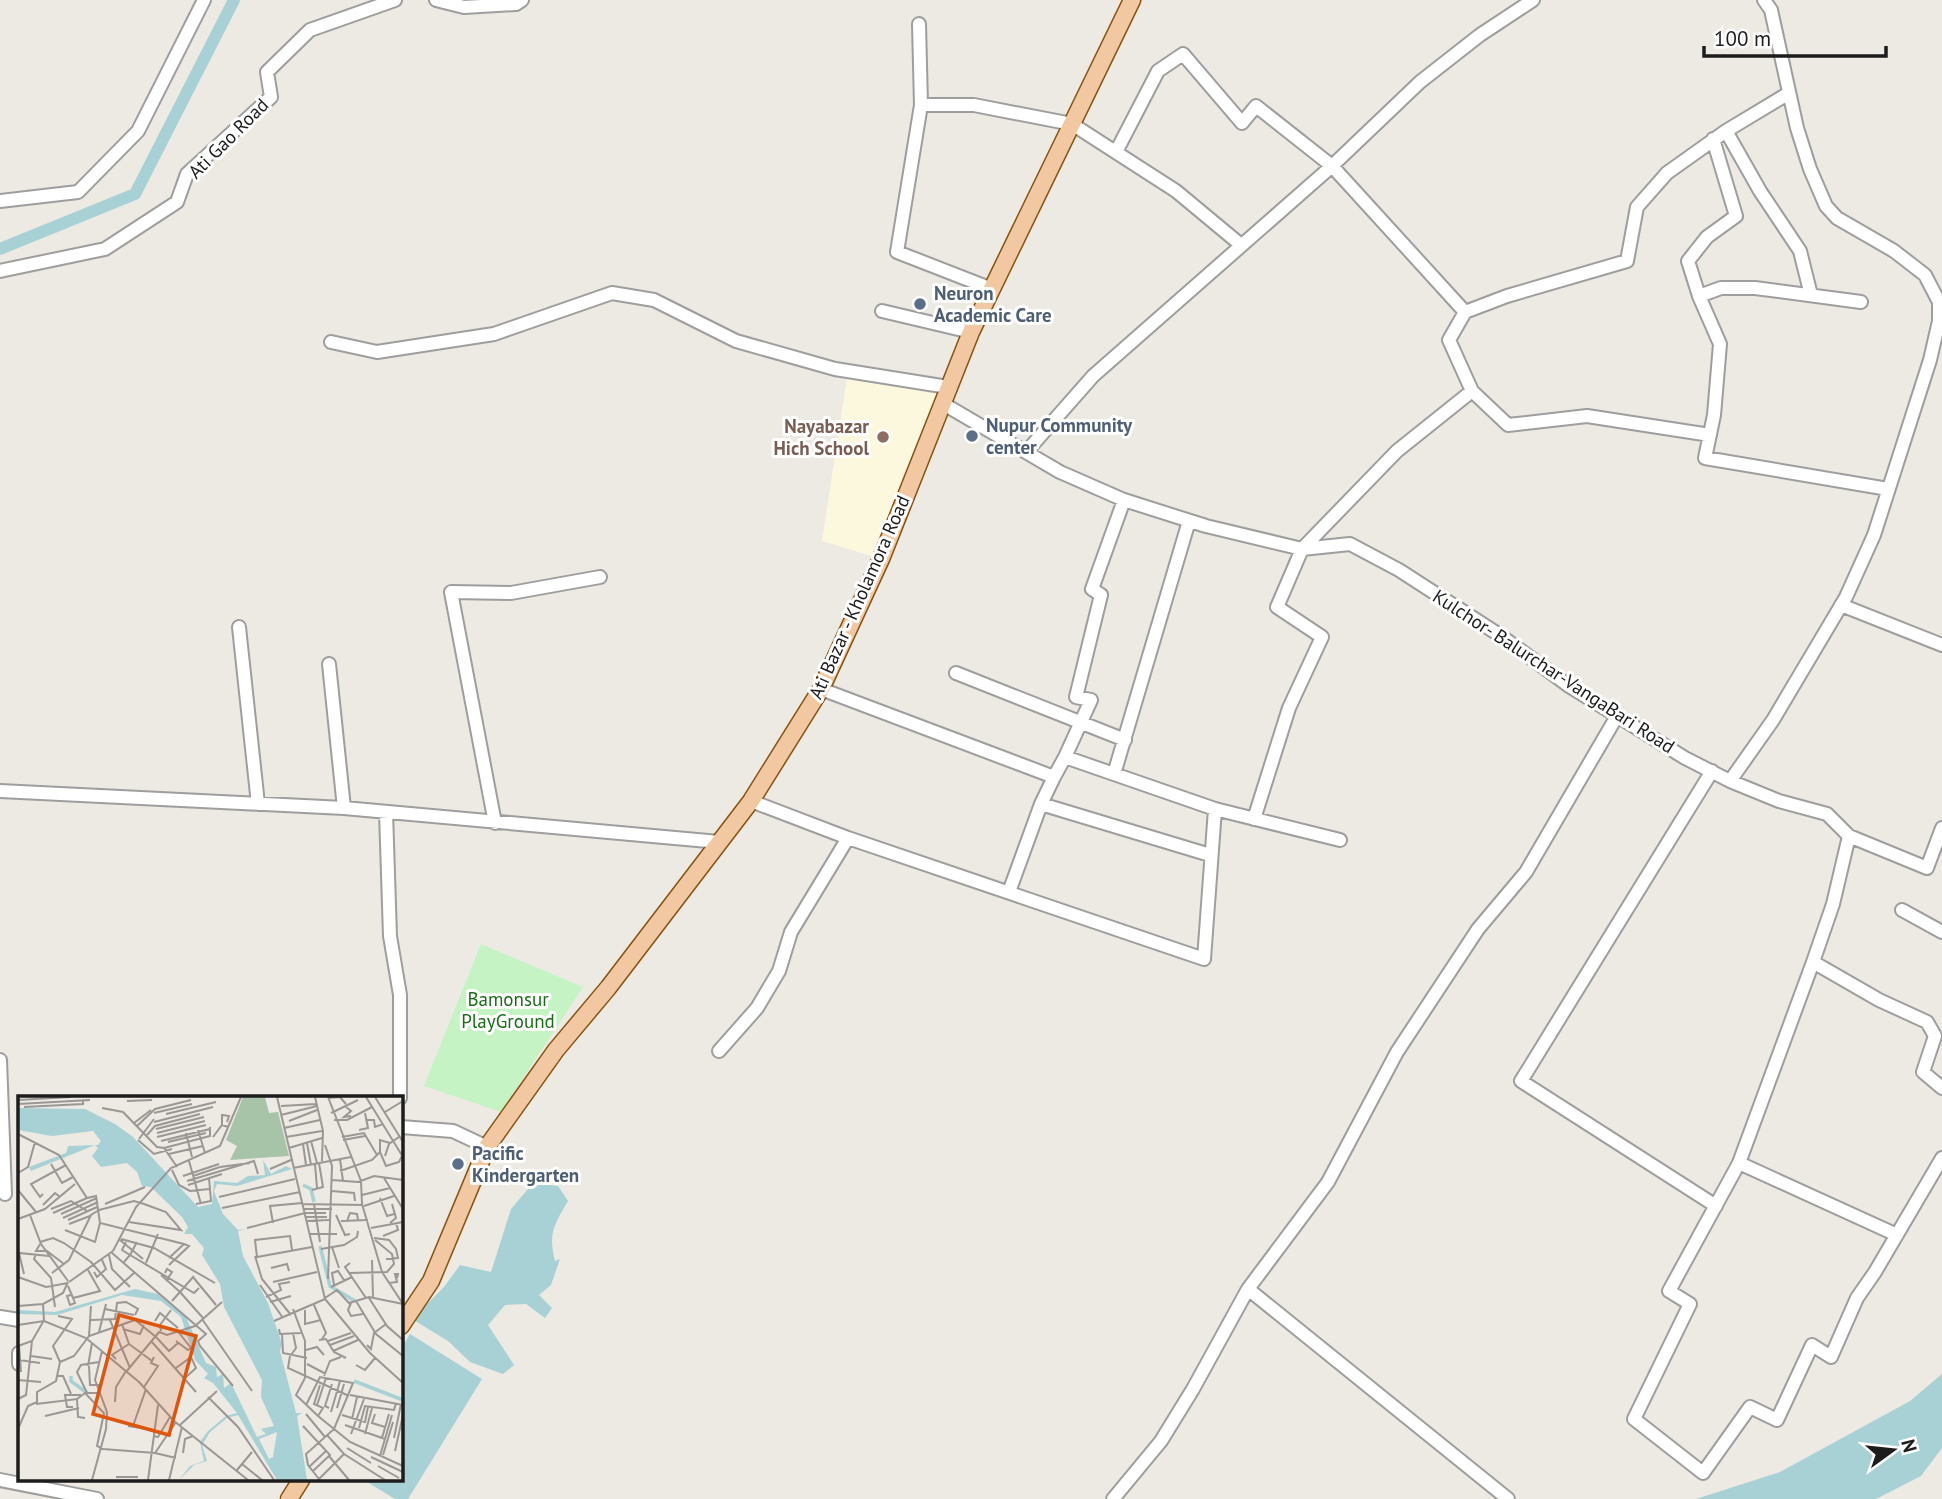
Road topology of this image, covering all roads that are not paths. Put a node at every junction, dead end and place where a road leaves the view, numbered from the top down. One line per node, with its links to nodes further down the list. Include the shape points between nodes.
1 (204, 0): 16 (street, via 138,131 78,192)
2 (395, 0): 18 (street, Ati Gao Road, via 310,30 267,72 271,97 187,174 177,202 104,249)
3 (436, 0): 4 (street, via 464,7)
4 (522, 0)
5 (1132, 0): 11 (main road, Ati Bazar - Kholamora Road)
6 (1533, 0): 15 (street, via 1420,82)
7 (1764, 0): 9 (street, via 1771,10)
8 (919, 24): 10 (street)
9 (1789, 93): 12 (street); 25 (street, via 1810,169 1826,206 1837,218 1925,275 1939,302)
10 (921, 105): 11 (street, via 974,105); 19 (street, via 897,252)
11 (1072, 124): 14 (street); 19 (main road, Ati Bazar - Kholamora Road)
12 (1726, 131): 13 (street); 20 (street, via 1800,251)
13 (1713, 139): 21 (street, via 1736,216 1707,237 1688,261); 24 (street, via 1667,173 1637,207 1628,261)
14 (1116, 152): 15 (street, via 1158,71 1183,54 1242,123 1256,106); 17 (street, via 1176,191)
15 (1332, 166): 17 (street); 24 (street)
16 (0, 201)
17 (1241, 245): 32 (street, via 1093,376)
18 (0, 271)
19 (992, 289): 26 (main road, Ati Bazar - Kholamora Road)
20 (1811, 295): 21 (street, via 1721,288); 22 (street)
21 (1699, 296): 31 (street, via 1720,344)
22 (1861, 302)
23 (882, 310): 26 (street)
24 (1465, 312): 29 (street, via 1449,340)
25 (1941, 322): 33 (street)
26 (971, 331): 28 (main road, Ati Bazar - Kholamora Road)
27 (331, 342): 28 (street, via 377,352 494,334 612,293 654,300 737,341 835,369)
28 (948, 387): 30 (main road, Ati Bazar - Kholamora Road)
29 (1472, 391): 31 (street, via 1508,425 1587,416); 36 (street, via 1397,451)
30 (942, 403): 32 (street, Kulchor- Balurchar-VangaBari Road); 43 (main road, Ati Bazar - Kholamora Road, via 881,559)
31 (1710, 435): 33 (street, via 1705,458)
32 (1027, 452): 34 (street, Kulchor- Balurchar-VangaBari Road)
33 (1888, 489): 38 (street, via 1874,535)
34 (1124, 500): 35 (street, Kulchor- Balurchar-VangaBari Road); 45 (street, via 1092,589 1101,595 1076,697 1091,700)
35 (1189, 521): 36 (street, Kulchor- Balurchar-VangaBari Road); 46 (street)
36 (1302, 549): 44 (street, Kulchor- Balurchar-VangaBari Road, via 1350,544 1399,570); 59 (street, via 1277,607 1322,637 1289,708)
37 (600, 577): 60 (street, via 511,593 451,592)
38 (1842, 605): 40 (street); 51 (street, via 1773,720)
39 (239, 627): 54 (street)
40 (1942, 645)
41 (329, 664): 56 (street)
42 (956, 673): 45 (street)
43 (821, 690): 50 (street); 53 (main road, Ati Bazar - Kholamora Road)
44 (1618, 716): 48 (street, Kulchor- Balurchar-VangaBari Road); 82 (street, via 1526,872 1478,929 1397,1052 1328,1182)
45 (1082, 721): 46 (street); 47 (street)
46 (1125, 740): 49 (street)
47 (1065, 757): 49 (street); 50 (street)
48 (1712, 771): 51 (street, Kulchor- Balurchar-VangaBari Road); 80 (street, via 1521,1080)
49 (1114, 774): 57 (street)
50 (1054, 777): 55 (street)
51 (1730, 781): 62 (street, Kulchor- Balurchar-VangaBari Road, via 1827,814)
52 (0, 791): 54 (street)
53 (751, 801): 63 (street); 65 (main road, Ati Bazar - Kholamora Road)
54 (258, 804): 56 (street)
55 (1041, 804): 66 (street); 67 (street)
56 (344, 808): 58 (street)
57 (1215, 809): 59 (street); 66 (street)
58 (386, 812): 60 (street); 74 (street, via 390,936 400,995)
59 (1254, 819): 64 (street)
60 (495, 823): 65 (street)
61 (1942, 828): 62 (street, Kulchor- Balurchar-VangaBari Road, via 1927,868)
62 (1849, 836): 70 (street)
63 (848, 838): 67 (street); 71 (street, via 792,932 779,971 757,1008)
64 (1340, 840)
65 (719, 842): 76 (main road, Ati Bazar - Kholamora Road)
66 (1210, 855): 67 (street, via 1204,959)
67 (1010, 892)
68 (1902, 910): 69 (street)
69 (1942, 932)
70 (1813, 962): 73 (street, via 1927,1022 1935,1036 1923,1072); 78 (street)
71 (719, 1051)
72 (0, 1060): 79 (street)
73 (1942, 1088)
74 (400, 1096)
75 (402, 1127): 76 (street, via 453,1131)
76 (486, 1147): 85 (main road, Ati Bazar - Kholamora Road, via 432,1281)
77 (1942, 1158): 81 (street)
78 (1739, 1163): 80 (street); 81 (street)
79 (3, 1194)
80 (1716, 1206): 81 (street, via 1669,1290 1690,1304 1634,1419 1703,1473 1750,1407 1777,1420 1812,1345 1831,1357 1857,1298)
81 (1897, 1234)
82 (1248, 1289): 90 (street, via 1161,1441); 91 (street)
83 (0, 1317): 84 (street)
84 (18, 1320)
85 (402, 1324)
86 (0, 1480): 88 (street)
87 (300, 1482): 89 (main road)
88 (97, 1499)
89 (289, 1499)
90 (1113, 1499)
91 (1507, 1499)

